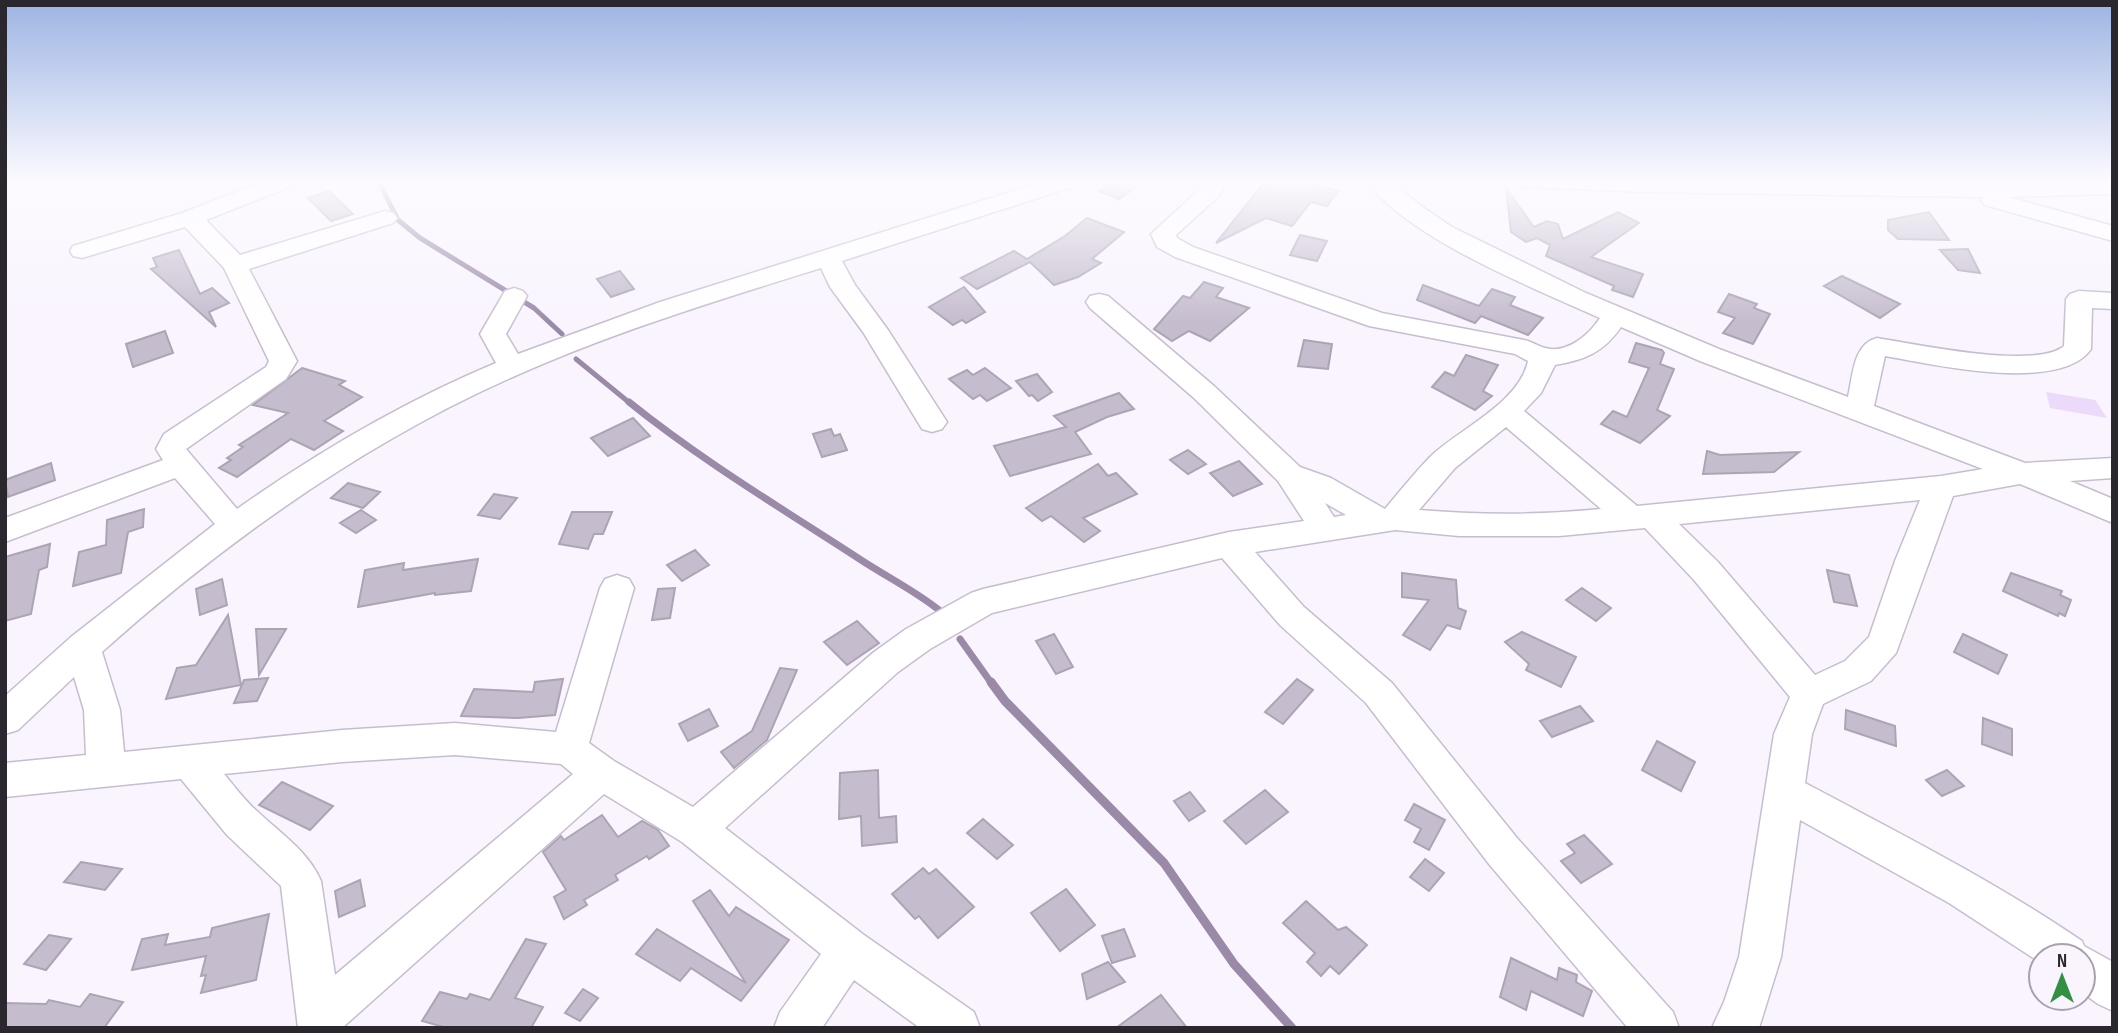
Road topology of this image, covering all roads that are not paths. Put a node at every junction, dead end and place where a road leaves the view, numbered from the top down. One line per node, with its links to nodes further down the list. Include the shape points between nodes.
1 (157, 228): 9 (street)
2 (200, 228): 11 (street)
3 (352, 228): 11 (street)
4 (918, 228): 10 (street)
5 (1169, 228): 16 (street, via 1163,234 1166,242 1184,251 1330,305 1378,320 1524,348)
6 (1438, 228): 15 (street)
7 (2093, 228): 8 (street)
8 (2113, 234)
9 (82, 251)
10 (828, 257): 17 (street, via 623,323); 20 (street, via 843,288)
11 (235, 265): 21 (street, via 283,362 276,373 174,441 172,449)
12 (514, 296): 17 (street, via 493,334)
13 (2113, 301): 18 (street, via 2079,299 2077,349 2055,360 1989,365 1872,348)
14 (1099, 302): 24 (street, via 1204,392)
15 (1615, 316): 16 (street, via 1591,347); 18 (street)
16 (1542, 358): 19 (street, via 1535,381)
17 (512, 367): 29 (street, via 416,411)
18 (1858, 411): 23 (street)
19 (1507, 412): 27 (street); 28 (street, via 1445,461)
20 (932, 422)
21 (181, 465): 29 (street); 31 (street)
22 (2113, 468): 23 (street)
23 (2026, 472): 25 (street); 26 (street)
24 (1289, 474): 28 (street); 30 (street)
25 (1941, 487): 27 (street); 35 (street, via 1884,643 1858,671)
26 (2113, 512)
27 (1641, 517): 28 (street, via 1507,527); 35 (street, via 1706,571)
28 (1388, 520): 30 (street)
29 (234, 527): 34 (street, via 126,608)
30 (1326, 529): 32 (street)
31 (5, 530)
32 (1229, 544): 42 (street, via 983,602 886,662); 50 (street, via 1292,616 1379,693 1503,851)
33 (617, 588): 38 (street)
34 (83, 647): 36 (street); 39 (street, via 102,710)
35 (1809, 694): 41 (street, via 1793,734)
36 (5, 719)
37 (188, 760): 38 (street, via 456,739 506,741); 39 (street); 47 (street, via 241,822 301,881)
38 (585, 761): 42 (street); 47 (street)
39 (106, 768): 40 (street)
40 (5, 780)
41 (1783, 791): 43 (street, via 1962,889); 51 (street, via 1760,957)
42 (695, 829): 44 (street)
43 (2048, 942)
44 (849, 950): 48 (street); 49 (street)
45 (2097, 977): 46 (street)
46 (2113, 989)
47 (320, 1022)
48 (796, 1028)
49 (958, 1028)
50 (1657, 1028)
51 (1734, 1028)

